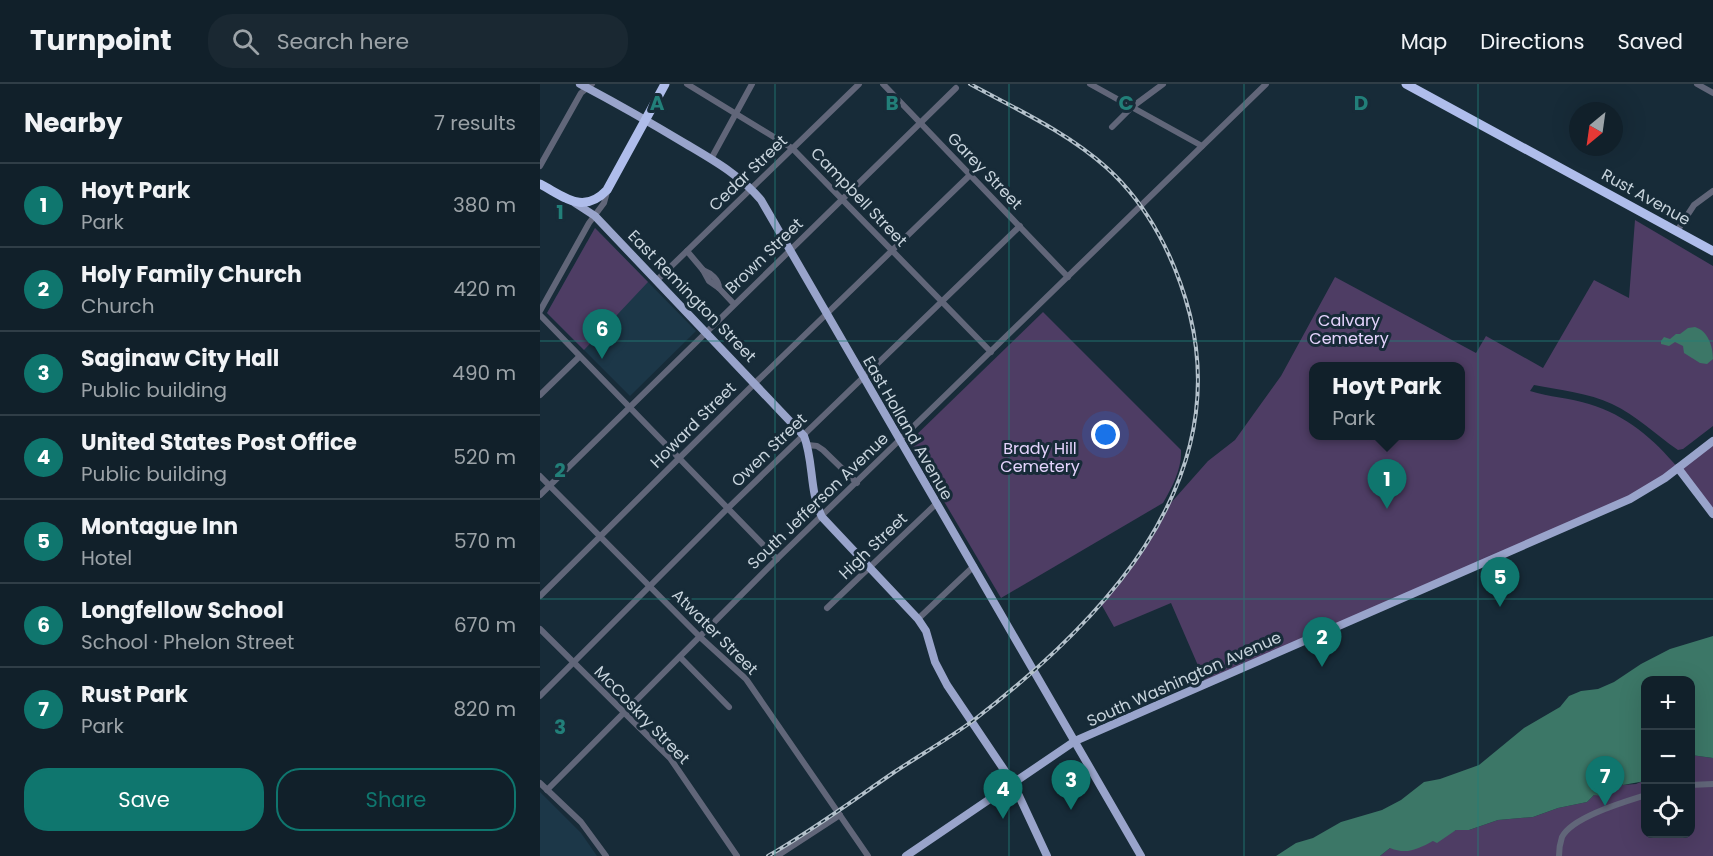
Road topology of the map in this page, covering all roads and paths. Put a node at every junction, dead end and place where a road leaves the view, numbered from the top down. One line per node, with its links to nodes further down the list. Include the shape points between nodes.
1 (665, 84): 16 (highway)
2 (687, 84): 15 (street, Campbell Street)
3 (752, 84): 15 (street)
4 (859, 84): 20 (street, Cedar Street)
5 (883, 84): 17 (street, Garey Street)
6 (1090, 84): 14 (street)
7 (1163, 84): 14 (street)
8 (1266, 84): 19 (street, South Jefferson Avenue)
9 (1406, 84): 32 (highway, Rust Avenue)
10 (1697, 84): 13 (street)
11 (586, 85): 16 (main road, East Holland Avenue); 22 (street)
12 (956, 88): 17 (street, Brown Street)
13 (1713, 93)
14 (1132, 107): 18 (street); 19 (street)
15 (735, 114): 20 (street, Campbell Street); 21 (street)
16 (645, 120): 21 (main road, East Holland Avenue); 26 (highway)
17 (920, 123): 23 (street, Garey Street); 28 (street, Brown Street)
18 (1112, 127)
19 (1202, 146): 37 (street, South Jefferson Avenue)
20 (792, 148): 25 (street, Cedar Street); 28 (street, Campbell Street)
21 (711, 159): 25 (main road, East Holland Avenue)
22 (540, 166)
23 (970, 175): 31 (street, Garey Street); 33 (street, Howard Street)
24 (540, 184): 29 (highway, East Remington Street)
25 (752, 188): 34 (street, Cedar Street); 35 (main road, East Holland Avenue)
26 (607, 190): 29 (highway, via 589,203); 30 (street, via 604,203)
27 (1713, 191): 32 (street, via 1694,205)
28 (843, 198): 33 (street, Campbell Street); 35 (street, Brown Street)
29 (573, 201): 30 (main road, East Remington Street)
30 (594, 216): 38 (main road, East Remington Street); 41 (street)
31 (1020, 226): 37 (street, Garey Street); 39 (street, Owen Street)
32 (1677, 231): 36 (highway, Rust Avenue)
33 (892, 250): 39 (street, Campbell Street); 42 (street, Howard Street)
34 (687, 251): 38 (street, Cedar Street); 40 (street)
35 (790, 251): 40 (street, Brown Street); 42 (main road, East Holland Avenue)
36 (1713, 251)
37 (1068, 277): 44 (street, South Jefferson Avenue)
38 (656, 281): 43 (main road, East Remington Street)
39 (941, 301): 44 (street, Campbell Street); 46 (street, Owen Street)
40 (734, 304): 43 (street, Brown Street)
41 (540, 313): 45 (street)
42 (826, 314): 46 (main road, East Holland Avenue); 47 (street, Howard Street)
43 (706, 332): 47 (main road, East Remington Street); 49 (street, Brown Street)
44 (991, 352): 51 (street, South Jefferson Avenue)
45 (579, 357): 48 (street); 49 (street)
46 (863, 378): 50 (street, Owen Street); 51 (main road, East Holland Avenue)
47 (755, 383): 50 (main road, East Remington Street); 54 (street, Howard Street)
48 (540, 395)
49 (629, 407): 54 (street); 58 (street, Brown Street)
50 (804, 436): 53 (main road, East Remington Street); 61 (street, Owen Street)
51 (900, 440): 57 (street, South Jefferson Avenue); 60 (main road, East Holland Avenue)
52 (1713, 441): 55 (main road, South Washington Avenue)
53 (808, 445): 57 (street, via 817,446); 63 (main road, East Remington Street, via 814,498)
54 (678, 458): 61 (street); 64 (street, Howard Street)
55 (1678, 468): 62 (main road); 79 (main road, South Washington Avenue, via 1630,499)
56 (540, 476): 58 (street, Atwater Street)
57 (856, 483): 63 (street, South Jefferson Avenue)
58 (549, 485): 59 (street, Brown Street); 64 (street, Atwater Street)
59 (540, 495)
60 (937, 503): 66 (main road, East Holland Avenue); 67 (street, High Street)
61 (727, 509): 65 (street); 68 (street, Owen Street)
62 (1713, 514)
63 (822, 517): 65 (street, South Jefferson Avenue); 67 (main road, East Remington Street)
64 (600, 536): 68 (street, Atwater Street); 69 (street, Howard Street)
65 (777, 559): 73 (street, South Jefferson Avenue)
66 (974, 566): 71 (street); 79 (main road, East Holland Avenue)
67 (870, 568): 70 (street, High Street); 71 (main road, East Remington Street)
68 (651, 586): 73 (street, Atwater Street); 75 (street, Owen Street)
69 (540, 596)
70 (827, 608)
71 (918, 620): 81 (main road, East Remington Street, via 947,685)
72 (540, 629): 75 (street, McCoskry Street)
73 (700, 637): 74 (street, South Jefferson Avenue); 86 (street, Atwater Street, via 751,686)
74 (680, 657): 77 (street); 78 (street, South Jefferson Avenue)
75 (574, 663): 76 (street, Owen Street); 78 (street, McCoskry Street)
76 (540, 696)
77 (729, 707)
78 (624, 713): 84 (street, South Jefferson Avenue); 88 (street, McCoskry Street, via 670,759)
79 (1075, 741): 81 (main road, South Washington Avenue); 93 (main road, East Holland Avenue)
80 (540, 783): 84 (street)
81 (1013, 783): 91 (main road, South Washington Avenue); 92 (main road, East Remington Street)
82 (1713, 784): 83 (street)
83 (1695, 785)
84 (547, 790): 87 (street, via 581,822)
85 (1641, 797): 94 (street, via 1573,826 1563,836)
86 (840, 815): 89 (street); 90 (street, Atwater Street)
87 (606, 856)
88 (737, 856)
89 (777, 856)
90 (868, 856)
91 (906, 856)
92 (1047, 856)
93 (1141, 856)
94 (1559, 856)

